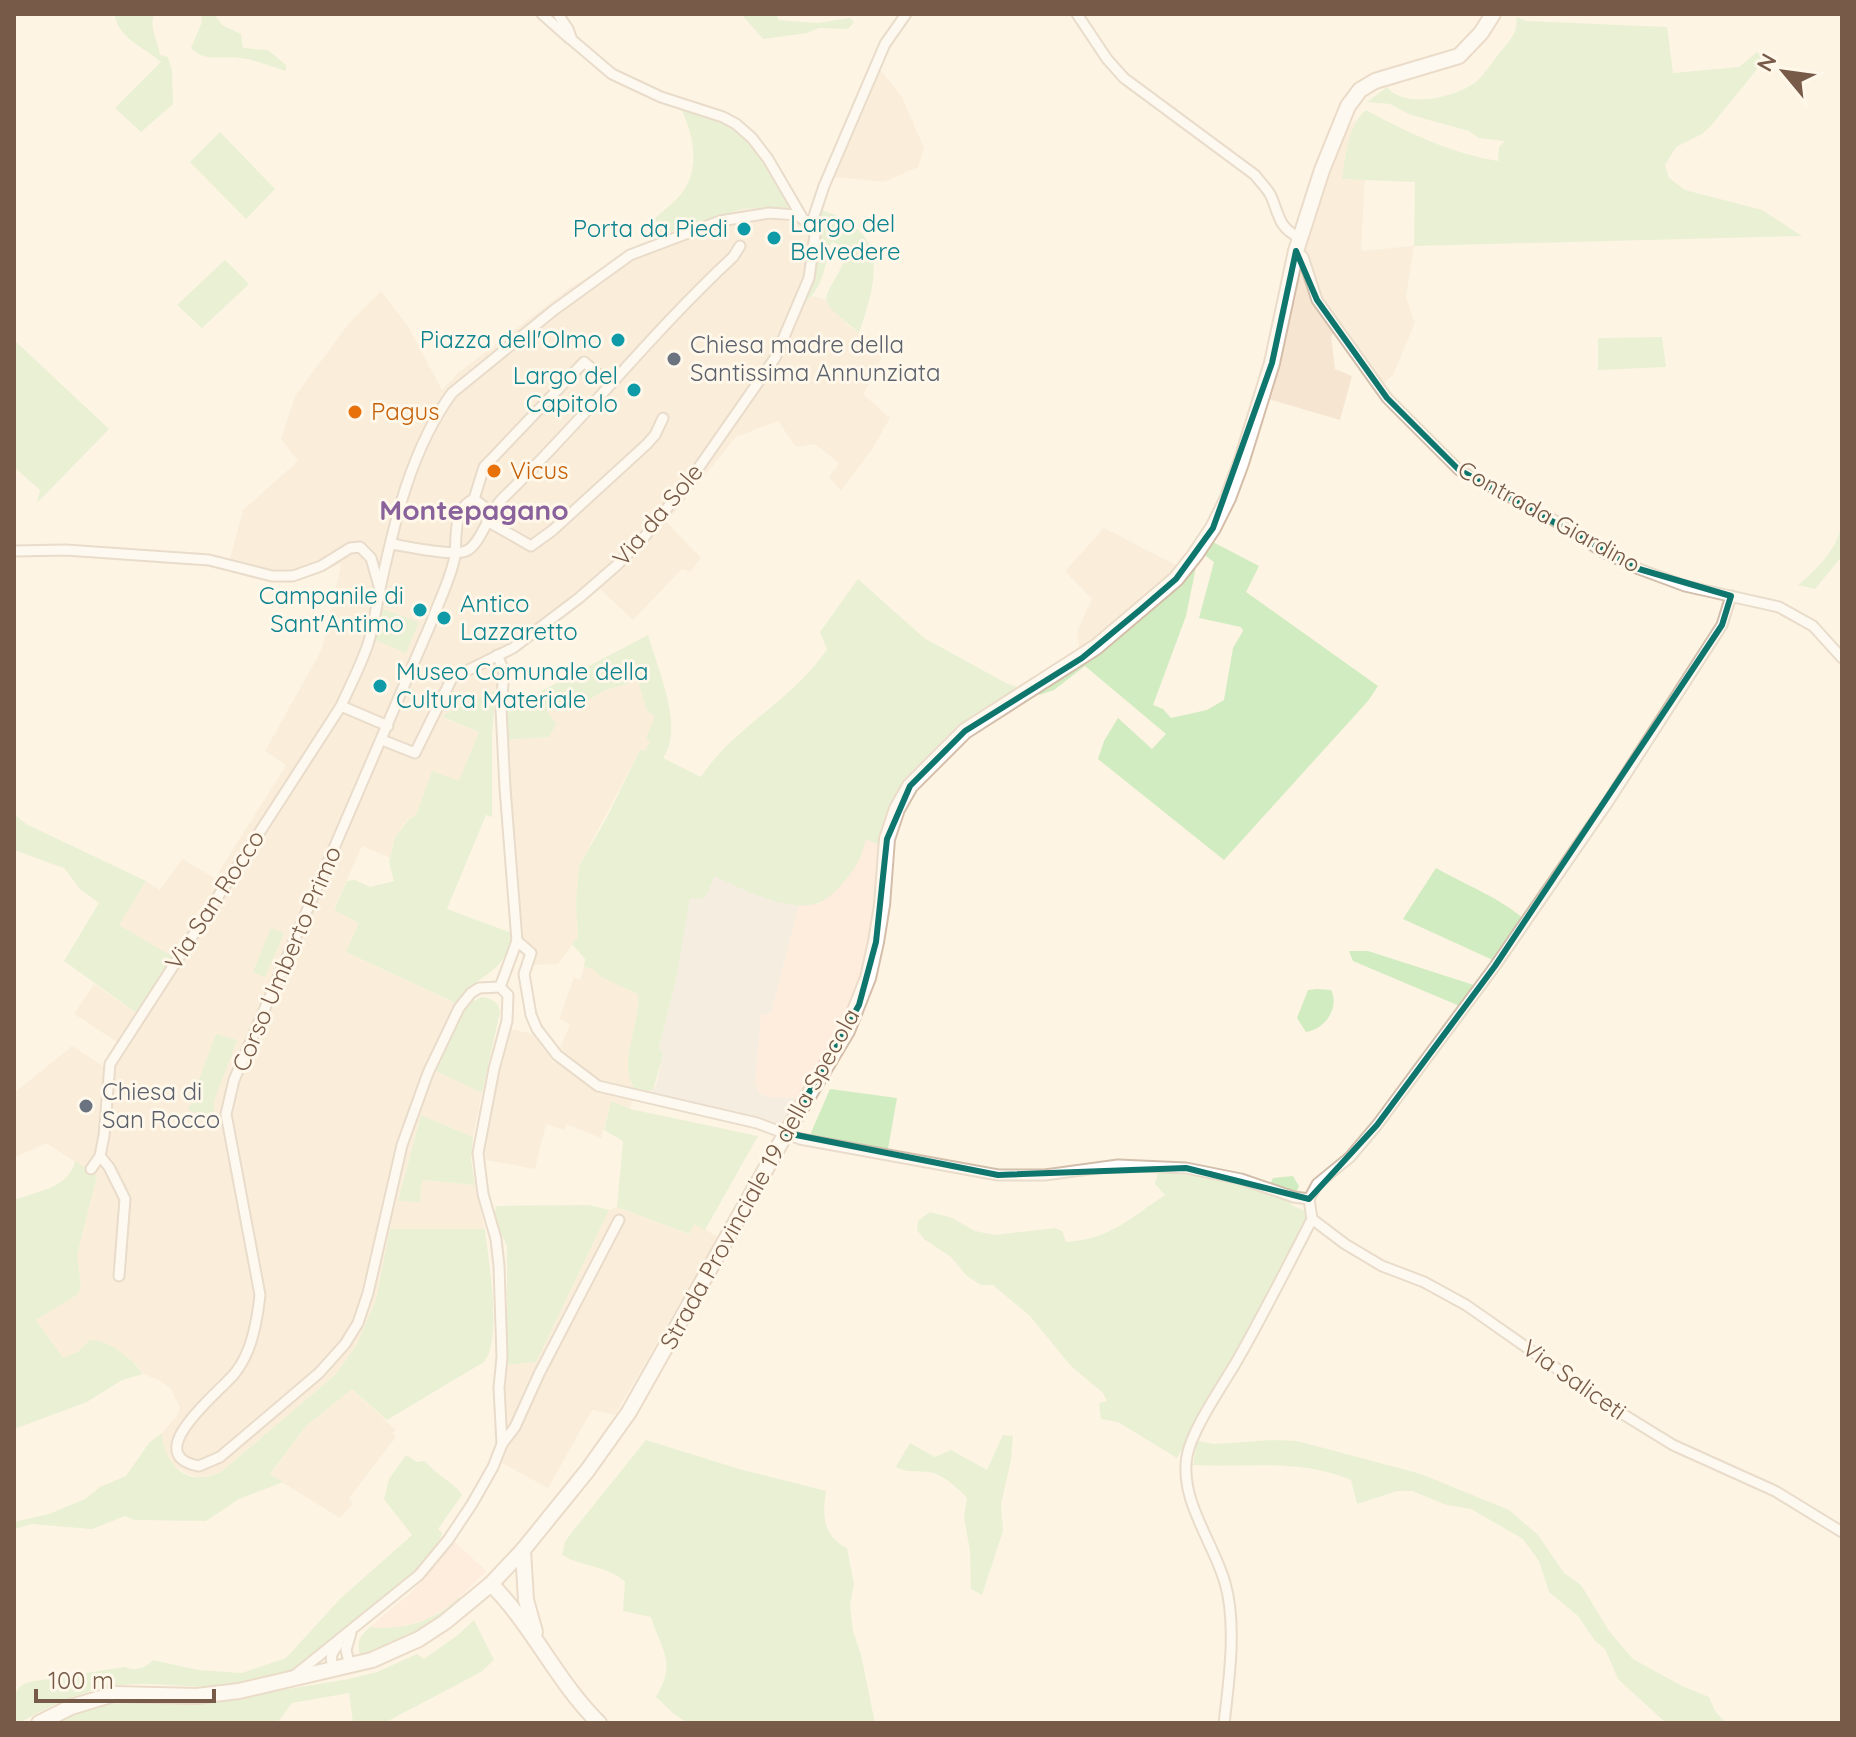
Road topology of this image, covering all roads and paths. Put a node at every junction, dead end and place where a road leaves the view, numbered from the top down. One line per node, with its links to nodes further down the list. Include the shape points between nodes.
1 (542, 14): 6 (street)
2 (558, 14): 6 (street)
3 (906, 14): 7 (street, via 885,44)
4 (1077, 14): 8 (street, Contrada Giardino, via 1124,78 1255,175 1269,192 1280,223)
5 (1493, 14): 8 (main road, Strada Provinciale 19 della Specola, via 1459,56 1360,90 1322,170)
6 (572, 40): 7 (street, via 624,81 736,124 768,159)
7 (807, 222): 14 (street, Via San Rocco, via 797,215 769,213 683,233 630,255 554,310 452,393 440,409 405,491); 19 (street, Via da Sole, via 815,235 809,278 775,358 697,470 617,565 544,626)
8 (1298, 244): 18 (street, Contrada Giardino, via 1317,300 1387,398 1459,470 1639,569); 26 (main road, Strada Provinciale 19 della Specola, via 1272,363 1241,463 1213,528 1176,579 1140,610 1082,658 965,731 910,786 887,839 876,942 859,1005)
9 (740, 246): 10 (street)
10 (610, 384): 12 (street, Corso Umberto Primo, via 584,362 484,467); 13 (street, via 499,502)
11 (663, 418): 13 (street, via 655,435 531,546)
12 (474, 499): 13 (street, via 487,509); 16 (street, Corso Umberto Primo, via 459,517)
13 (488, 522): 16 (street, via 471,548)
14 (391, 544): 16 (street); 17 (street, Via San Rocco)
15 (14, 551): 17 (street, via 209,560 293,576 360,547 371,558)
16 (455, 554): 22 (street, Corso Umberto Primo)
17 (380, 589): 21 (street, Via San Rocco, via 370,639)
18 (1731, 596): 20 (street, Contrada Giardino, via 1779,607 1813,626); 29 (street, via 1722,625 1534,911 1377,1125 1317,1184)
19 (497, 655): 23 (street, Via da Sole, via 452,678 415,753); 24 (street, via 504,671 504,774)
20 (1842, 658)
21 (341, 706): 22 (street); 27 (street, Via San Rocco, via 110,1064)
22 (388, 726): 23 (street, Corso Umberto Primo)
23 (382, 740): 25 (street, Corso Umberto Primo, via 234,1080 226,1114 258,1283 258,1317 236,1373 182,1430 177,1442 184,1460 199,1466 220,1457 319,1373 345,1344 368,1293 402,1145 428,1073 471,993)
24 (517, 941): 25 (street); 26 (street, via 531,953 524,974 537,1029 577,1073 598,1086)
25 (500, 987): 33 (street, via 508,995 507,1021 478,1153 499,1266)
26 (786, 1133): 29 (street, via 998,1175 1118,1165 1186,1168); 35 (main road, Strada Provinciale 19 della Specola, via 629,1412)
27 (100, 1156): 28 (street, Via San Rocco); 32 (street, via 125,1199)
28 (91, 1169)
29 (1309, 1199): 30 (street)
30 (1312, 1219): 34 (street, Via Saliceti, via 1382,1266 1466,1305 1673,1445 1775,1491); 43 (street, via 1187,1456 1195,1511 1226,1585 1231,1638)
31 (619, 1220): 33 (street)
32 (119, 1276)
33 (502, 1444): 37 (street, via 483,1486 448,1540 419,1575)
34 (1842, 1532)
35 (523, 1550): 36 (main road, Strada Provinciale 19 della Specola); 38 (main road, via 526,1600)
36 (491, 1584): 38 (main road); 39 (main road, Strada Provinciale 19 della Specola, via 419,1639)
37 (352, 1630): 39 (street); 39 (street, via 331,1657 332,1664); 40 (street)
38 (540, 1648): 42 (main road)
39 (343, 1667): 40 (main road, Strada Provinciale 19 della Specola)
40 (289, 1679): 41 (main road, Strada Provinciale 19 della Specola, via 197,1696 114,1694)
41 (39, 1723)
42 (599, 1723)
43 (1224, 1723)

